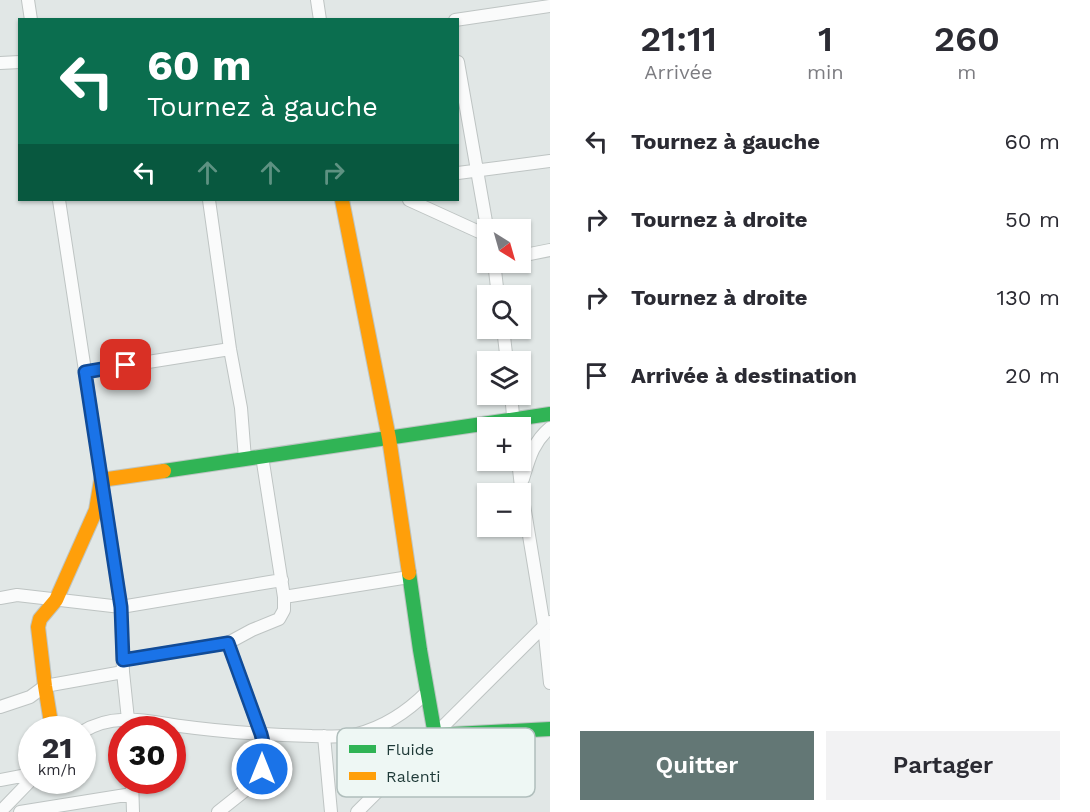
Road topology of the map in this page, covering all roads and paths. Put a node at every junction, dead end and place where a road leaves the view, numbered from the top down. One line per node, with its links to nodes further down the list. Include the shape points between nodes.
1 (28, 0): 4 (street)
2 (317, 0): 5 (street)
3 (550, 6): 6 (street)
4 (31, 18)
5 (320, 18)
6 (459, 19)
7 (18, 62): 8 (street)
8 (0, 63)
9 (459, 68): 11 (street)
10 (550, 161): 11 (street)
11 (477, 171): 12 (street); 17 (street)
12 (459, 173)
13 (59, 201): 22 (street)
14 (210, 201): 21 (street)
15 (342, 201): 27 (street)
16 (411, 201): 18 (street)
17 (485, 219)
18 (477, 230)
19 (550, 250): 20 (street)
20 (531, 254)
21 (230, 349): 22 (street); 29 (street)
22 (85, 372): 30 (street)
23 (550, 414): 24 (street)
24 (531, 419)
25 (477, 427): 27 (street)
26 (550, 428): 31 (street, via 530,455)
27 (389, 438): 28 (street); 33 (street)
28 (262, 456): 29 (street); 34 (street)
29 (245, 459): 30 (street)
30 (101, 480): 37 (street, via 96,510); 38 (street)
31 (522, 483)
32 (530, 537): 39 (street)
33 (409, 577): 35 (street); 44 (street)
34 (282, 580): 35 (street); 38 (street)
35 (284, 597): 40 (street, via 279,619)
36 (0, 598): 37 (street, via 17,595)
37 (56, 600): 38 (street); 43 (street, via 38,627)
38 (121, 607): 41 (street)
39 (547, 624): 42 (street); 51 (street)
40 (228, 643): 41 (street); 54 (street)
41 (123, 666): 43 (street); 47 (street)
42 (550, 684)
43 (45, 686): 45 (street, via 30,697); 46 (street)
44 (428, 692): 49 (street); 50 (street)
45 (0, 707)
46 (50, 716)
47 (127, 716)
48 (186, 728): 54 (street)
49 (374, 728)
50 (434, 728)
51 (442, 728)
52 (550, 729): 53 (street)
53 (535, 730)
54 (261, 734): 55 (street); 65 (street, via 265,750 257,781)
55 (324, 736): 56 (street); 66 (street)
56 (337, 737)
57 (18, 777): 58 (street)
58 (0, 780)
59 (18, 793): 62 (street)
60 (132, 794): 63 (street); 64 (street)
61 (372, 797): 67 (street)
62 (0, 812)
63 (20, 812)
64 (133, 812)
65 (218, 812)
66 (331, 812)
67 (357, 812)

